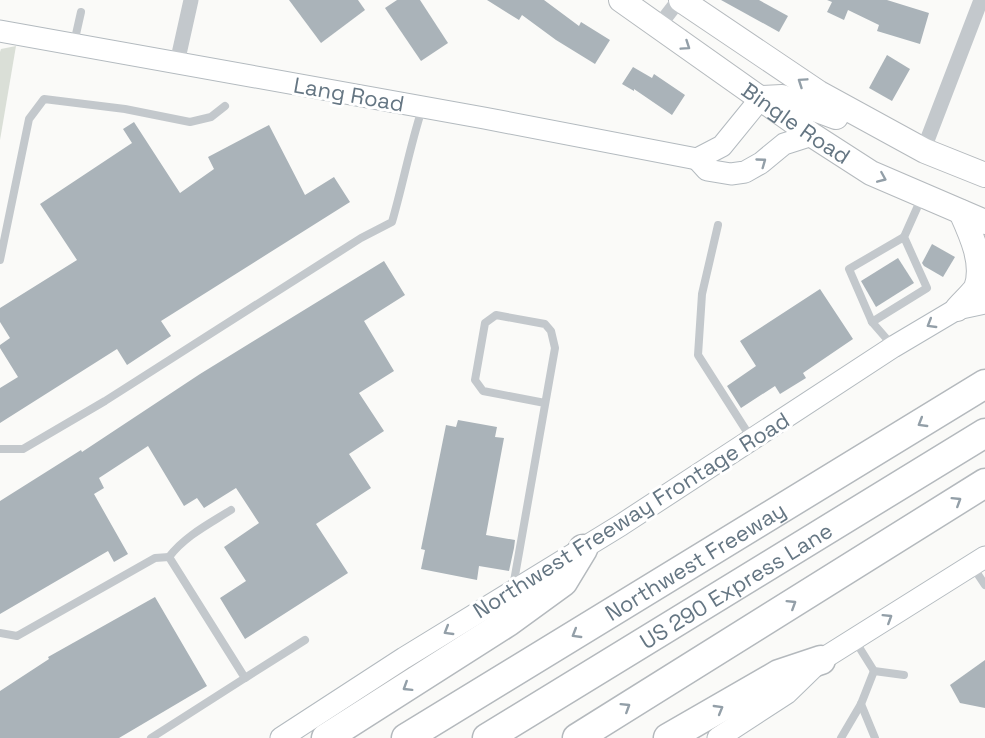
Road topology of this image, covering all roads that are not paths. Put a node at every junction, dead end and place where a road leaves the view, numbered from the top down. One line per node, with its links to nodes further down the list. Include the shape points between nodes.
1 (191, 0): 9 (street)
2 (621, 0): 6 (main road, Bingle Road)
3 (680, 0): 6 (street); 14 (main road, Bingle Road, one-way to 3, via 819,93)
4 (981, 0): 14 (street, via 930,133)
5 (81, 12): 8 (lane)
6 (658, 27): 10 (main road, Bingle Road, one-way to 10)
7 (0, 32): 8 (main road, Lang Road)
8 (74, 45): 9 (main road, Lang Road)
9 (177, 63): 12 (main road, Lang Road)
10 (761, 98): 13 (main road, Bingle Road); 14 (main road, via 789,99); 15 (main road, via 722,146)
11 (225, 106): 22 (lane, via 211,117 190,122 44,99 29,119)
12 (422, 108): 15 (main road, Lang Road); 31 (lane, via 392,222 54,431 22,449)
13 (812, 135): 15 (main road, Lang Road, one-way to 13, via 707,170 745,172 784,144); 17 (main road, Bingle Road, one-way to 17, via 871,173)
14 (917, 147): 16 (main road, Bingle Road)
15 (697, 159)
16 (985, 175)
17 (922, 195): 18 (main road, Bingle Road); 21 (lane)
18 (961, 212): 19 (main road, Bingle Road); 24 (main road, via 980,256 980,268 977,287)
19 (985, 222)
20 (717, 225): 30 (lane, via 702,294 698,356)
21 (904, 237): 25 (lane, via 927,288); 25 (lane, via 849,269)
22 (0, 260)
23 (985, 303): 24 (main road, Northwest Freeway Frontage Road)
24 (957, 309): 26 (main road, Northwest Freeway Frontage Road, one-way to 26)
25 (872, 322): 26 (lane)
26 (893, 347): 30 (main road, Northwest Freeway Frontage Road)
27 (978, 388): 50 (highway, Northwest Freeway, one-way to 50)
28 (545, 403): 28 (lane, via 555,348 551,331 545,324 496,315 485,323 475,380 483,391); 38 (lane)
29 (985, 433): 51 (highway, US 290 Express Lane)
30 (752, 439): 34 (main road, Northwest Freeway Frontage Road)
31 (0, 449)
32 (985, 483): 52 (highway, one-way to 32)
33 (231, 510): 35 (lane, via 187,538)
34 (583, 549): 38 (main road, Northwest Freeway Frontage Road); 49 (highway, one-way to 49, via 563,582 508,622)
35 (169, 557): 39 (lane, via 155,558 18,636); 45 (lane)
36 (978, 561): 37 (lane); 40 (main road, one-way to 36)
37 (985, 585)
38 (513, 592): 48 (main road, Northwest Freeway Frontage Road, one-way to 48)
39 (0, 633)
40 (854, 639): 42 (main road); 43 (lane)
41 (305, 640): 45 (lane)
42 (821, 660): 53 (highway, one-way to 42, via 779,674); 54 (main road, via 787,693)
43 (874, 671): 44 (lane); 46 (lane)
44 (904, 675)
45 (245, 678): 47 (lane)
46 (861, 704): 55 (lane); 56 (lane)
47 (151, 738)
48 (281, 738)
49 (326, 738)
50 (406, 738)
51 (487, 738)
52 (577, 738)
53 (668, 738)
54 (718, 738)
55 (841, 738)
56 (875, 738)

